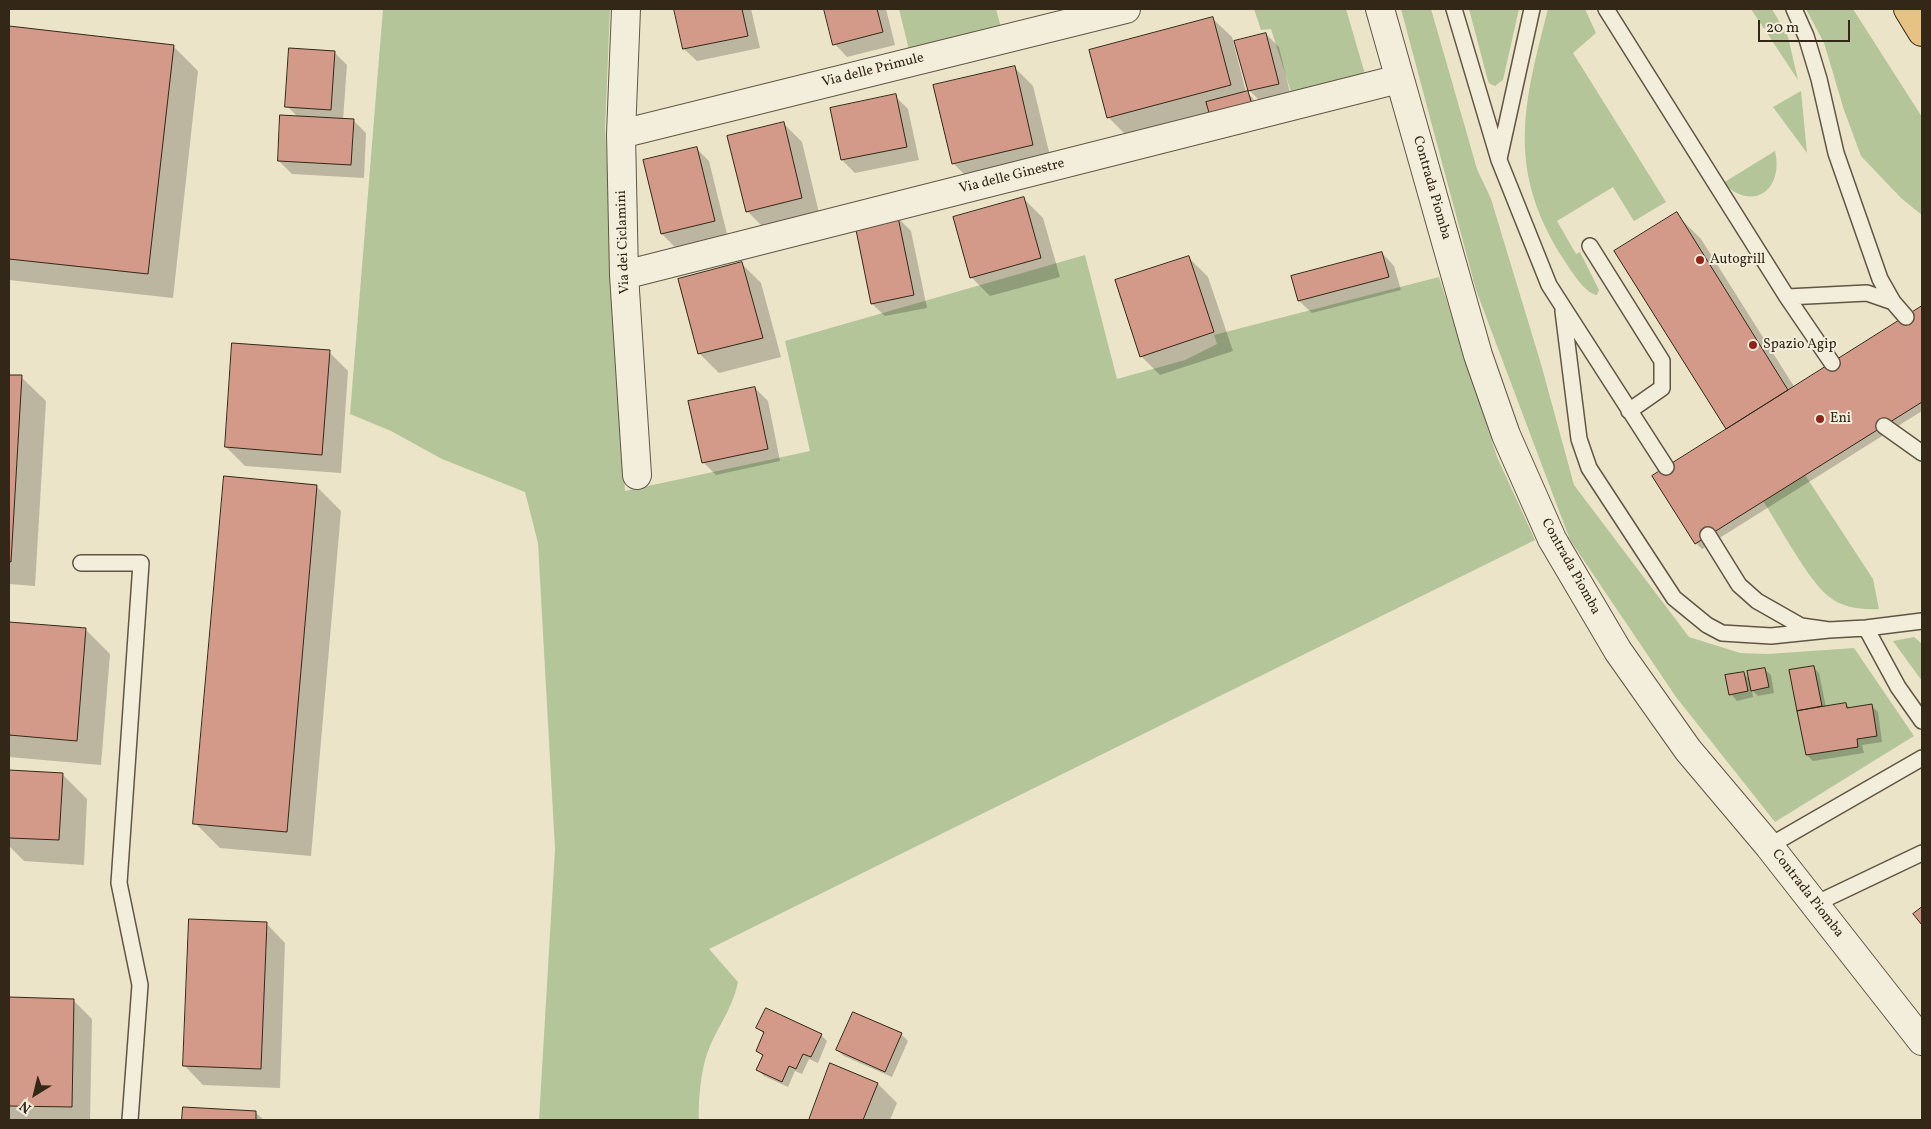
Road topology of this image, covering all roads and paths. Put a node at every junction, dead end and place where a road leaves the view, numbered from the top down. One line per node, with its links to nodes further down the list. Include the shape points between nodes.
1 (626, 9): 11 (street, Via dei Ciclamini)
2 (1126, 9): 11 (street, Via delle Primule)
3 (1380, 9): 10 (street, Contrada Piomba)
4 (1454, 9): 12 (lane)
5 (1532, 9): 12 (lane)
6 (1606, 9): 15 (lane)
7 (1794, 9): 16 (lane, via 1819,79 1836,153 1880,279)
8 (1908, 9): 9 (highway)
9 (1922, 32)
10 (1400, 79): 14 (street, Via delle Ginestre); 32 (street, Contrada Piomba, via 1478,355 1506,436 1552,539 1618,651 1688,750)
11 (621, 134): 14 (street, Via dei Ciclamini)
12 (1499, 160): 17 (lane, via 1549,284)
13 (1590, 246): 20 (lane, via 1662,361 1662,388)
14 (624, 275): 24 (street, Via dei Ciclamini)
15 (1787, 297): 16 (lane, via 1867,293); 19 (lane)
16 (1893, 302): 18 (lane)
17 (1563, 308): 20 (lane); 29 (lane, via 1580,440 1589,468 1674,598 1722,633 1771,636)
18 (1906, 317)
19 (1832, 362)
20 (1629, 411): 23 (lane)
21 (1884, 426): 22 (lane)
22 (1922, 453)
23 (1666, 467)
24 (637, 475)
25 (1708, 536): 29 (lane, via 1739,585 1757,601 1801,626)
26 (80, 563): 36 (lane, via 141,562 119,883 140,985)
27 (1922, 621): 28 (lane)
28 (1866, 628): 29 (lane); 30 (lane, via 1898,687)
29 (1828, 630)
30 (1922, 721)
31 (1922, 758): 32 (lane)
32 (1769, 846): 34 (street, Contrada Piomba)
33 (1922, 853): 34 (lane)
34 (1815, 904): 35 (street, Contrada Piomba)
35 (1922, 1041)
36 (130, 1120)

